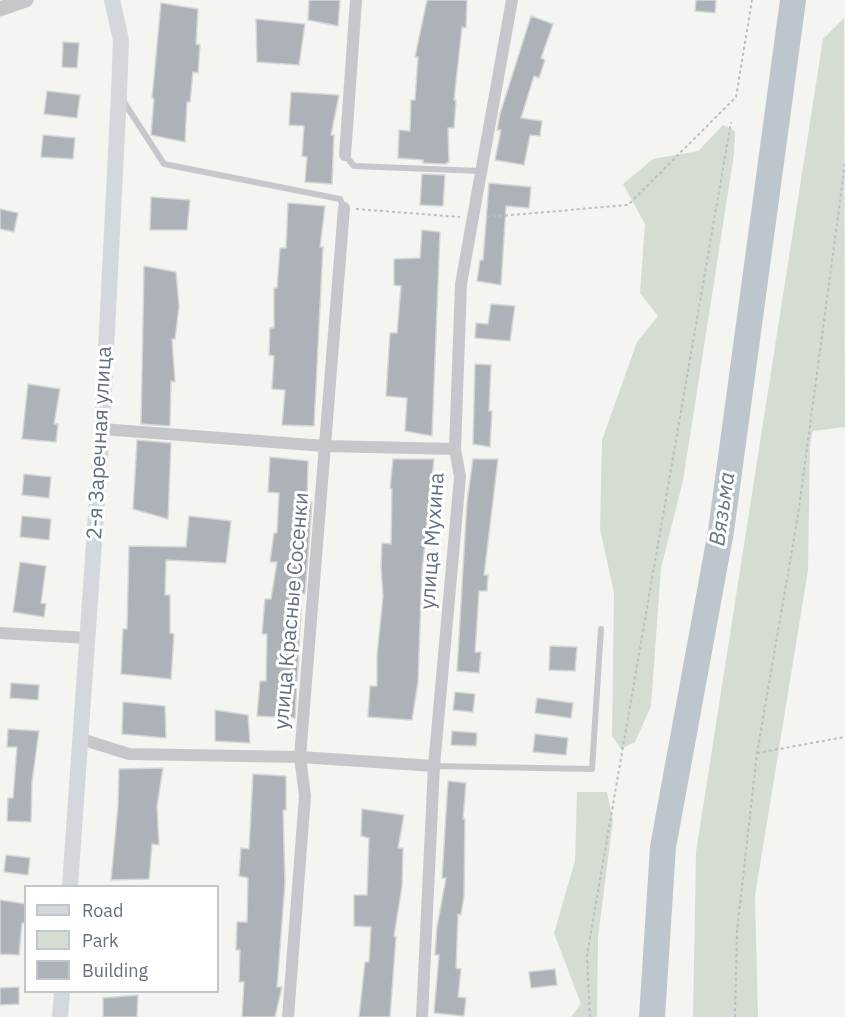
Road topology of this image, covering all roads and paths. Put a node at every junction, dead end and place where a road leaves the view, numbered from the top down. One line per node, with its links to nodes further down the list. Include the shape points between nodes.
1 (26, 0): 6 (street)
2 (112, 0): 7 (main road, 2-я Заречная улица, via 121,40)
3 (356, 0): 9 (street)
4 (512, 0): 11 (street, улица Мухина)
5 (752, 0): 13 (path, via 736,97 628,205)
6 (0, 9)
7 (118, 93): 12 (lane, via 164,164 340,199); 14 (main road, 2-я Заречная улица)
8 (731, 122): 30 (path, via 587,956)
9 (345, 155): 11 (lane, via 354,165)
10 (845, 164): 22 (path, via 798,515)
11 (481, 171): 13 (street, улица Мухина)
12 (344, 208): 13 (path); 15 (street, улица Красные Сосенки)
13 (471, 218): 16 (street, улица Мухина, via 461,284)
14 (102, 429): 15 (street); 19 (main road, 2-я Заречная улица)
15 (325, 446): 16 (street); 23 (street, улица Красные Сосенки)
16 (455, 449): 24 (street, улица Мухина, via 460,477)
17 (602, 629): 24 (lane, via 592,769)
18 (0, 633): 19 (street)
19 (88, 638): 21 (main road, 2-я Заречная улица)
20 (845, 736): 22 (path)
21 (81, 739): 23 (street, via 129,754); 25 (main road, 2-я Заречная улица)
22 (757, 753): 31 (path, via 737,931)
23 (300, 757): 24 (street); 28 (street, улица Красные Сосенки, via 305,796)
24 (434, 766): 29 (street, улица Мухина)
25 (70, 885)
26 (62, 993): 27 (main road)
27 (60, 1017)
28 (288, 1017)
29 (422, 1017)
30 (590, 1017)
31 (735, 1017)

